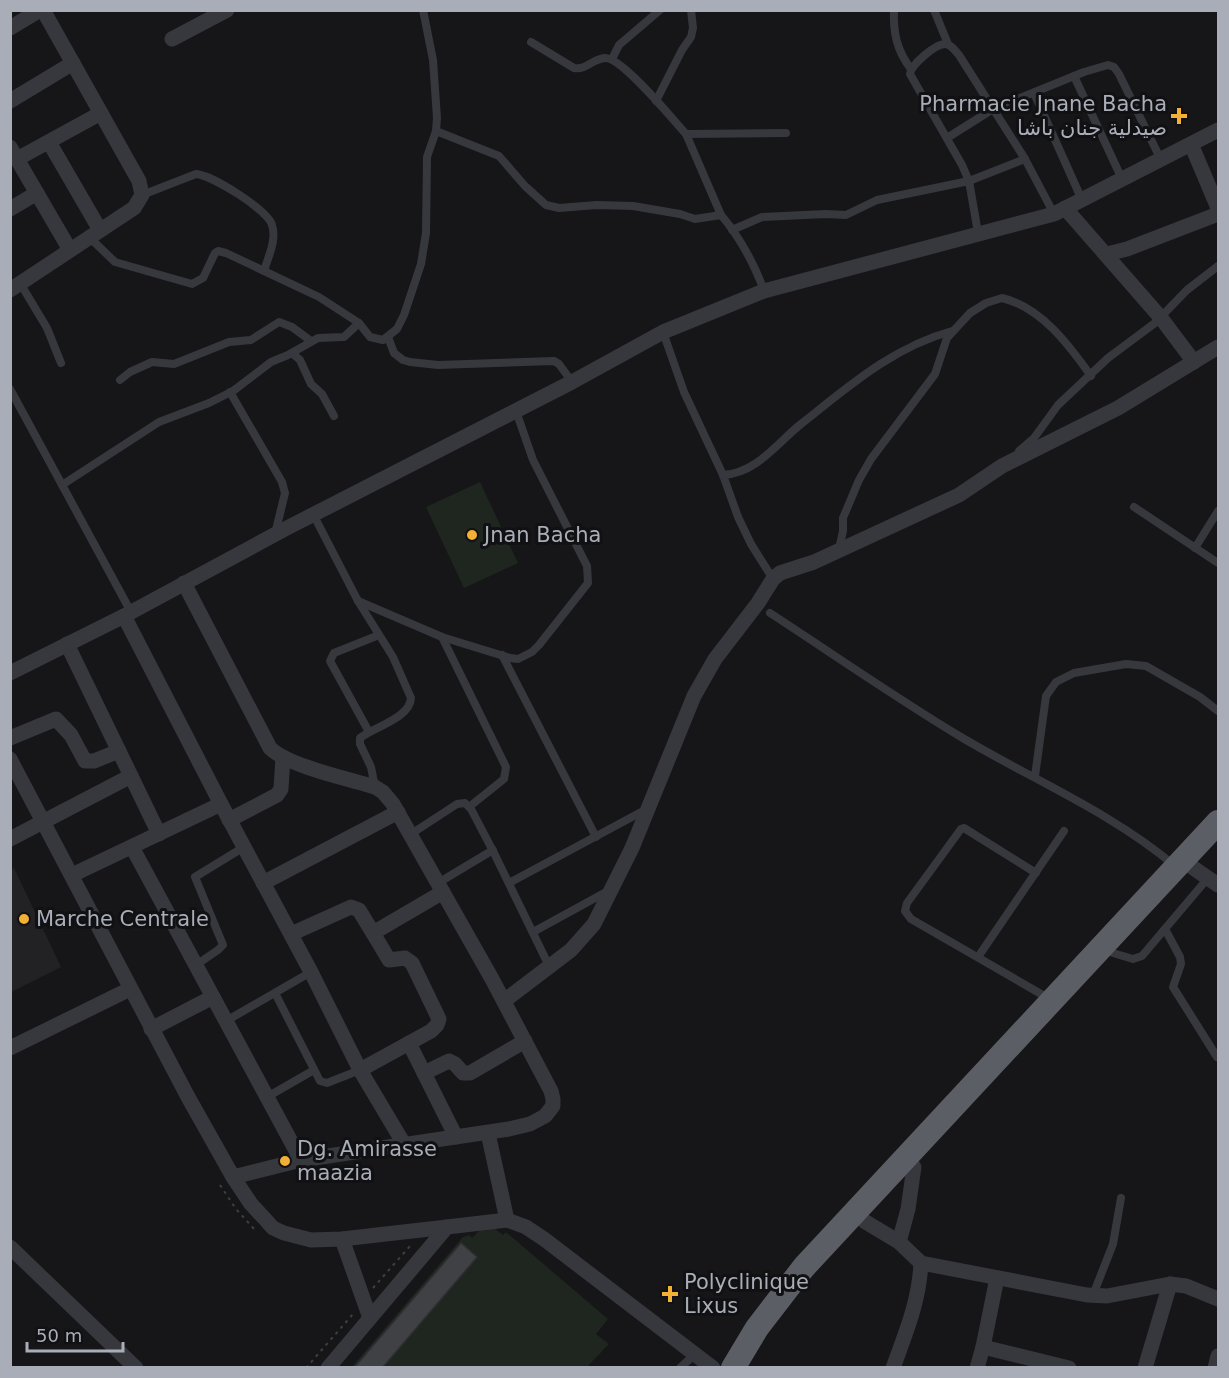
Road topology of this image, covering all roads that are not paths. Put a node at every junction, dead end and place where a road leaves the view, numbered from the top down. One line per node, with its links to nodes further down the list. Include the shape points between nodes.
1 (42, 10): 8 (street); 13 (street)
2 (423, 10): 22 (lane, via 433,60)
3 (660, 10): 12 (lane, via 619,45)
4 (691, 10): 18 (lane, via 691,37)
5 (894, 10): 14 (lane, via 893,27 900,56)
6 (934, 10): 11 (lane)
7 (219, 12): 9 (street)
8 (10, 28)
9 (172, 39)
10 (531, 42): 12 (lane, via 574,68 581,69 603,58)
11 (948, 44): 14 (lane, via 937,46); 19 (lane)
12 (612, 60): 18 (lane)
13 (73, 63): 17 (street); 20 (street)
14 (911, 69): 25 (lane, via 913,82)
15 (1074, 76): 16 (lane); 30 (lane, via 1103,66 1114,67); 31 (lane)
16 (1034, 93): 19 (lane); 35 (lane)
17 (10, 101)
18 (656, 101): 24 (lane)
19 (993, 109): 25 (lane); 29 (lane)
20 (101, 113): 26 (street); 34 (street, via 139,181)
21 (1218, 130): 27 (street)
22 (436, 131): 38 (lane, via 499,156 546,205 633,206 695,219); 53 (lane, via 427,157 427,224 421,264 404,315)
23 (786, 133): 24 (lane)
24 (686, 134): 38 (lane)
25 (947, 138): 32 (lane)
26 (49, 142): 28 (street); 42 (street)
27 (1191, 144): 30 (street); 39 (street)
28 (14, 153): 33 (street)
29 (1025, 159): 32 (lane); 37 (lane)
30 (1161, 160): 31 (street)
31 (1122, 179): 35 (street)
32 (969, 181): 40 (lane, via 877,200 846,215 772,216); 41 (lane)
33 (37, 193): 36 (street); 43 (street)
34 (142, 195): 42 (street, via 134,208); 46 (lane, via 196,174 213,180 261,210 273,226)
35 (1082, 200): 37 (street)
36 (10, 209)
37 (1059, 211): 41 (street); 44 (street)
38 (721, 215): 40 (lane)
39 (1217, 217): 44 (street)
40 (732, 230): 48 (lane)
41 (978, 233): 48 (street)
42 (95, 234): 43 (street); 46 (lane, via 115,261 187,284 200,280 218,251)
43 (70, 250): 47 (street)
44 (1107, 254): 49 (street)
45 (1218, 266): 49 (lane, via 1187,290)
46 (264, 271): 50 (lane, via 319,297)
47 (15, 286): 58 (lane, via 46,328)
48 (764, 291): 52 (street)
49 (1161, 318): 57 (street); 59 (lane, via 1120,348)
50 (359, 323): 53 (lane, via 370,337); 54 (lane, via 344,337)
51 (953, 331): 59 (lane, via 986,303 1007,299 1037,314); 67 (lane, via 923,340 879,364 754,465); 74 (lane, via 935,374 859,480 843,518)
52 (663, 332): 61 (street); 67 (lane, via 684,392)
53 (388, 337): 61 (lane, via 394,353 410,362 438,365 549,361 559,364)
54 (311, 341): 56 (lane); 60 (lane, via 279,322 251,340 229,342 174,364 152,362)
55 (1218, 347): 57 (street)
56 (292, 353): 63 (lane, via 271,362); 65 (lane)
57 (1194, 362): 66 (street, via 1118,408)
58 (61, 363)
59 (1091, 376): 66 (lane, via 1058,405 1034,438)
60 (120, 380)
61 (572, 382): 64 (street)
62 (10, 389): 68 (lane)
63 (230, 392): 68 (lane, via 159,422); 72 (lane, via 282,482 285,494)
64 (516, 411): 71 (street); 84 (lane, via 533,460 587,566 588,582 532,652 518,659)
65 (334, 416)
66 (1002, 466): 74 (street, via 959,495)
67 (723, 475): 76 (lane, via 744,530)
68 (62, 485): 80 (lane)
69 (1134, 507): 73 (lane)
70 (1218, 511): 73 (lane)
71 (314, 514): 72 (street); 78 (lane)
72 (275, 534): 77 (street)
73 (1195, 548): 75 (lane)
74 (839, 549): 76 (street)
75 (1218, 562)
76 (773, 579): 97 (street, via 715,658 694,696)
77 (184, 583): 80 (street); 90 (street, via 264,739)
78 (358, 601): 81 (lane); 82 (lane)
79 (770, 613): 93 (lane, via 960,737)
80 (128, 614): 83 (street); 95 (street)
81 (379, 635): 87 (lane, via 393,657 411,703 396,718); 87 (lane, via 334,653 330,661)
82 (442, 637): 84 (lane); 96 (lane, via 506,767 504,779)
83 (68, 644): 85 (street); 89 (street)
84 (502, 656): 105 (lane)
85 (10, 673)
86 (1218, 711): 93 (lane, via 1146,666 1126,664 1074,673 1056,682 1046,696)
87 (369, 732): 94 (lane, via 360,741)
88 (10, 738): 89 (street, via 56,719 71,735 85,761)
89 (119, 751): 92 (street)
90 (283, 757): 94 (street); 99 (street, via 278,795)
91 (10, 759): 100 (street)
92 (131, 776): 100 (street); 103 (street)
93 (1035, 776): 113 (lane)
94 (375, 787): 98 (street)
95 (221, 804): 99 (street); 103 (street)
96 (469, 807): 104 (lane, via 463,802 458,804); 110 (lane)
97 (650, 808): 105 (lane); 117 (street)
98 (398, 812): 104 (street); 114 (street)
99 (229, 820): 109 (street)
100 (44, 822): 106 (street); 112 (street)
101 (1218, 822): 113 (highway)
102 (1064, 831): 111 (lane)
103 (159, 834): 108 (street)
104 (411, 834): 116 (street)
105 (596, 837): 115 (lane)
106 (10, 839)
107 (1218, 839): 113 (highway)
108 (132, 847): 112 (street); 124 (street)
109 (244, 847): 114 (street); 124 (lane, via 195,877 223,945)
110 (493, 850): 115 (lane); 116 (lane)
111 (1036, 873): 123 (lane); 123 (lane, via 964,828 907,903 905,911 911,919)
112 (72, 874): 127 (street)
113 (1199, 874): 118 (lane); 122 (highway); 130 (highway)
114 (263, 883): 121 (street)
115 (509, 883): 119 (lane)
116 (441, 887): 120 (street); 131 (street)
117 (611, 889): 119 (lane); 125 (street, via 582,939)
118 (1165, 929): 122 (lane, via 1142,956 1133,959); 137 (lane, via 1181,964 1173,987)
119 (533, 932): 125 (lane)
120 (373, 933): 121 (street, via 359,910 351,907); 135 (street, via 389,960 405,958 411,963 438,1015 434,1028)
121 (291, 934): 126 (street)
122 (1113, 953): 146 (highway)
123 (978, 957): 130 (lane)
124 (196, 965): 129 (street)
125 (549, 966): 131 (street)
126 (311, 972): 128 (lane); 139 (street)
127 (130, 989): 133 (street); 136 (street)
128 (275, 993): 132 (lane); 138 (lane)
129 (213, 997): 132 (street); 133 (street)
130 (1052, 1000): 168 (highway, via 804,1267 762,1321)
131 (504, 1001): 134 (street)
132 (226, 1021): 141 (street)
133 (151, 1029): 147 (street)
134 (525, 1041): 140 (street, via 470,1073 463,1074 449,1061); 142 (street, via 551,1091 553,1106 530,1124)
135 (410, 1043): 139 (street); 140 (street)
136 (10, 1048)
137 (1217, 1057)
138 (314, 1070): 139 (lane, via 327,1083); 141 (lane)
139 (360, 1070): 144 (street)
140 (424, 1073): 143 (street)
141 (267, 1097): 145 (street)
142 (488, 1133): 143 (street); 149 (street)
143 (456, 1137): 144 (street)
144 (404, 1144): 145 (street)
145 (301, 1160): 147 (street)
146 (914, 1167): 150 (highway); 153 (street)
147 (232, 1177): 152 (street, via 273,1228 311,1239)
148 (1121, 1197): 158 (lane, via 1113,1244)
149 (507, 1220): 151 (street); 162 (street, via 544,1239)
150 (864, 1221): 153 (street); 169 (highway, via 798,1294)
151 (447, 1227): 152 (street); 160 (street)
152 (342, 1239): 160 (street)
153 (899, 1242): 155 (street)
154 (10, 1247): 164 (street)
155 (921, 1263): 156 (street); 170 (street, via 920,1287)
156 (997, 1278): 158 (street); 161 (street)
157 (1170, 1284): 158 (street); 159 (street); 173 (street)
158 (1093, 1295)
159 (1218, 1299)
160 (370, 1318): 165 (street)
161 (983, 1347): 171 (street); 172 (street)
162 (695, 1354): 166 (lane); 167 (street)
163 (1218, 1356): 174 (street)
164 (136, 1368)
165 (327, 1368)
166 (680, 1368)
167 (713, 1368)
168 (733, 1368)
169 (750, 1368)
170 (893, 1368)
171 (977, 1368)
172 (1069, 1368)
173 (1145, 1368)
174 (1215, 1368)

